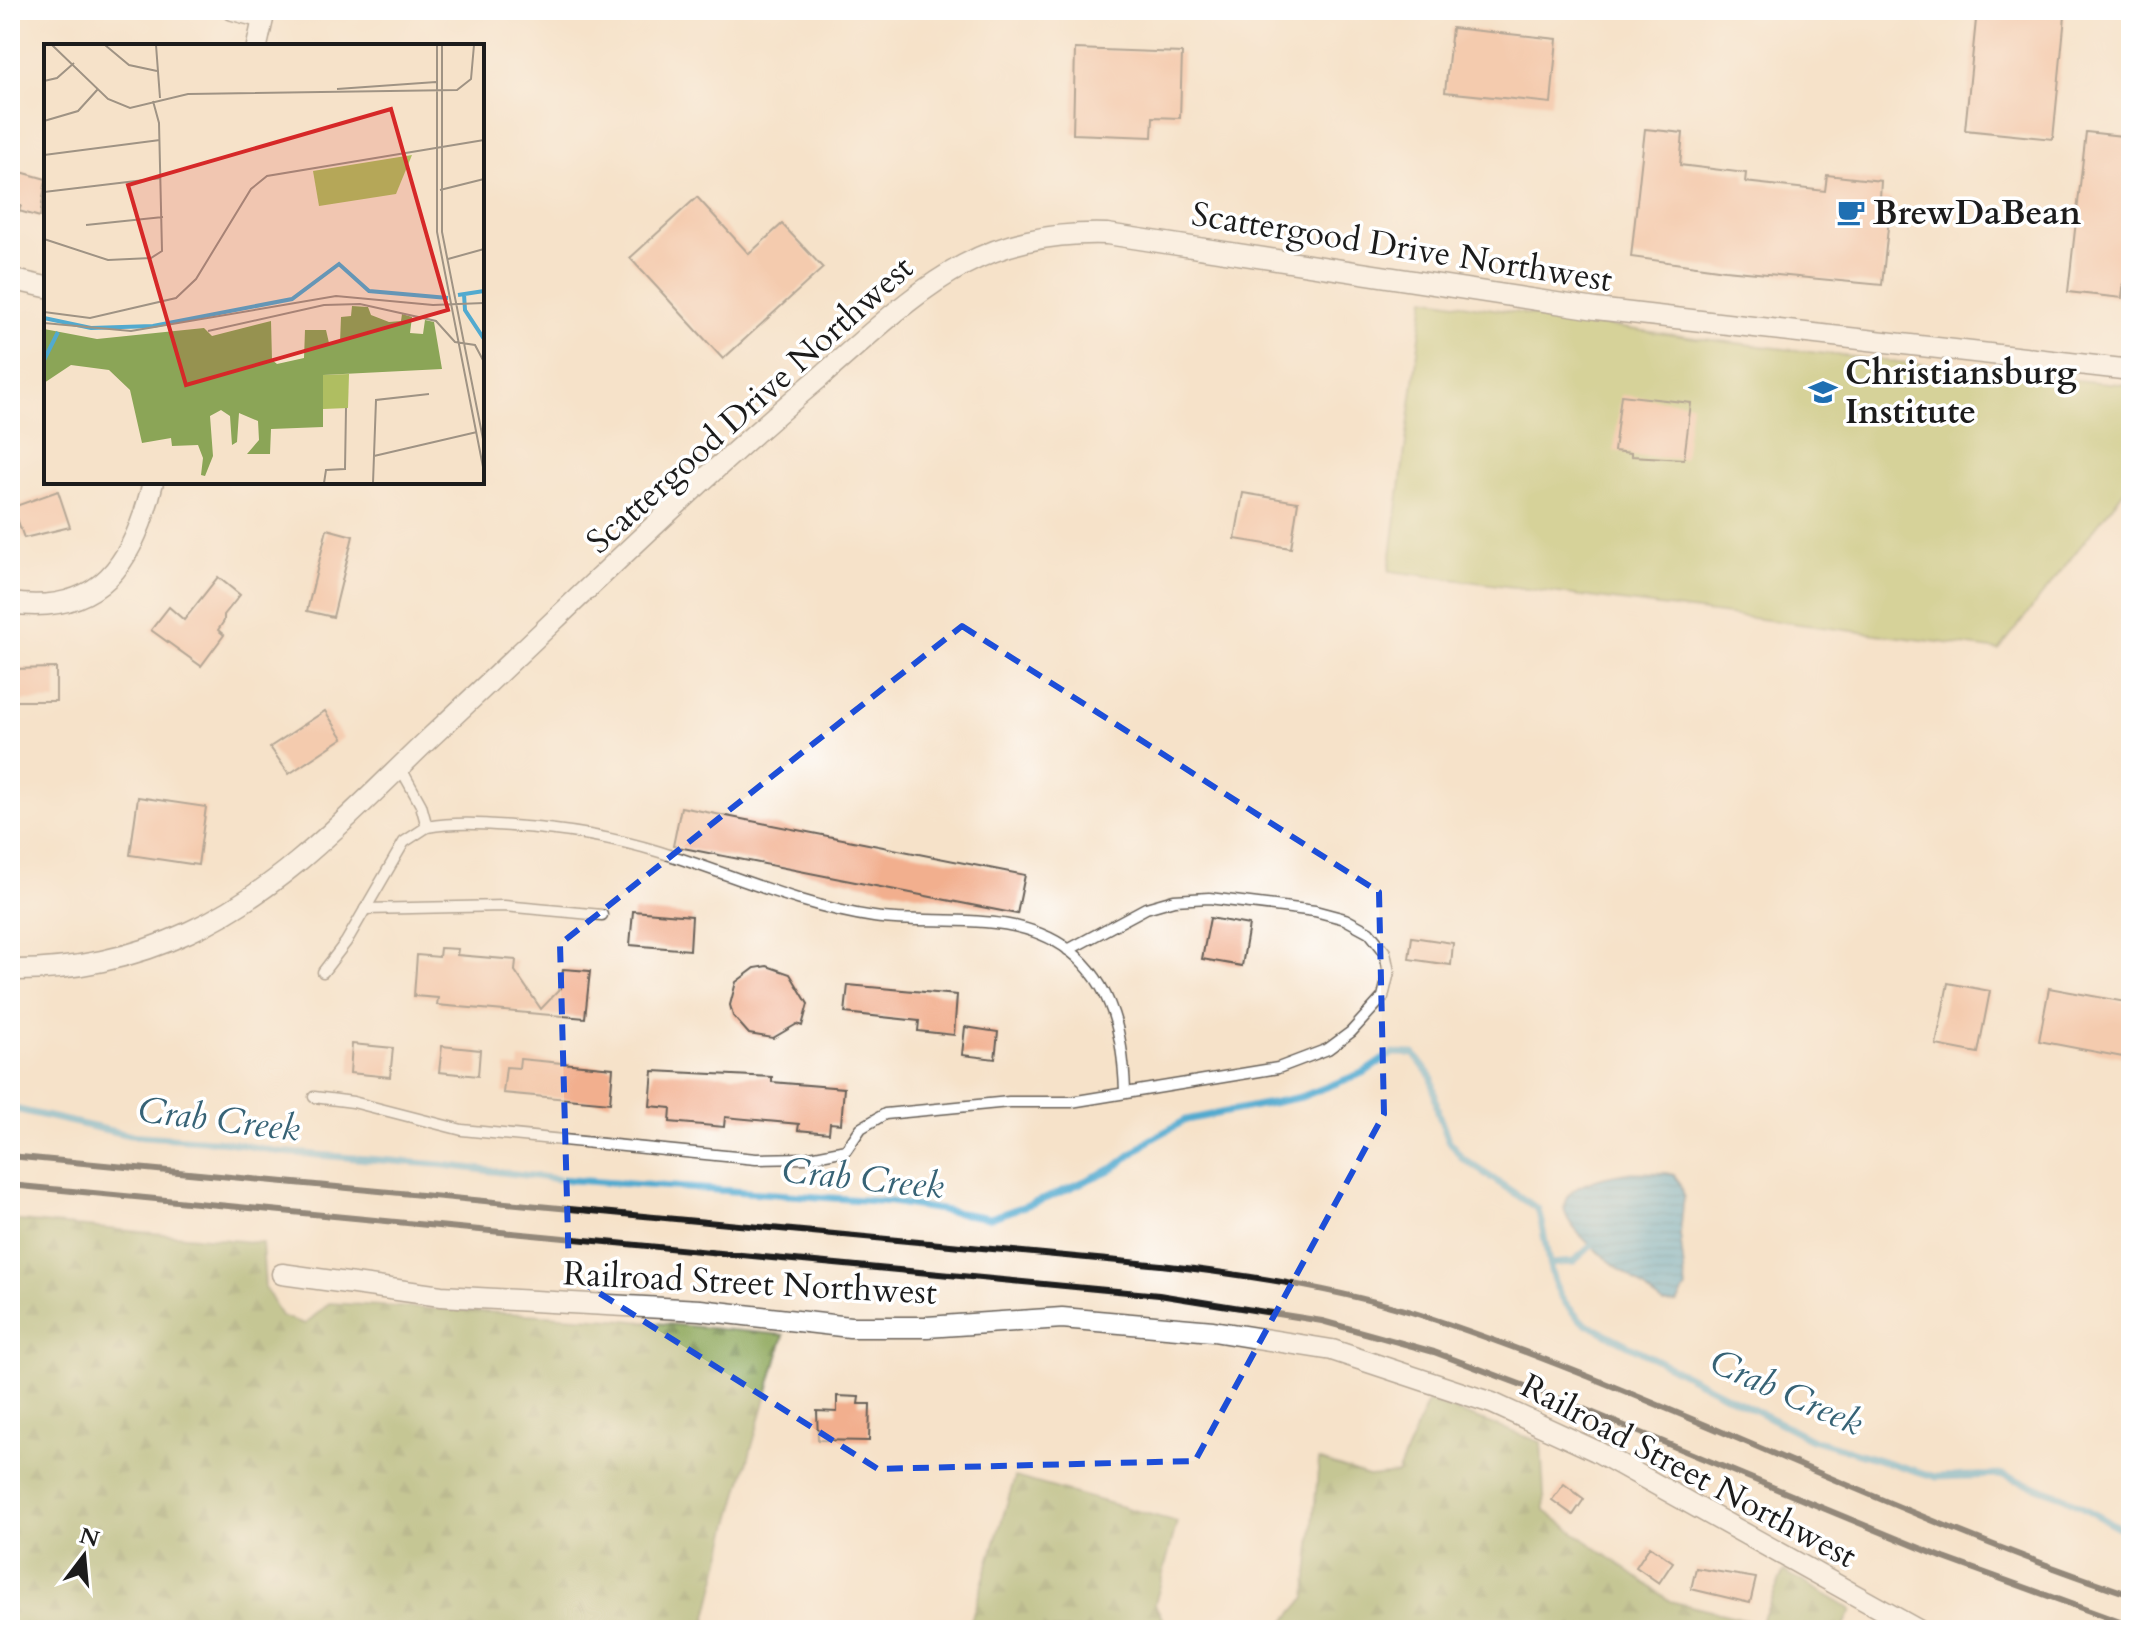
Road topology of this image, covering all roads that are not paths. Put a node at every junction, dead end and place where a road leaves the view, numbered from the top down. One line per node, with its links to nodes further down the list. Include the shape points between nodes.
1 (233, 10): 2 (street)
2 (264, 14): 3 (street)
3 (257, 44)
4 (10, 279): 5 (street)
5 (44, 287)
6 (2131, 370): 9 (street, Scattergood Drive Northwest, via 1596,309 1107,234 1062,233 1020,240 947,273 785,406)
7 (153, 484): 8 (street, via 130,552 109,577 81,597 50,607)
8 (10, 603)
9 (400, 767): 10 (lane); 14 (street, Scattergood Drive Northwest, via 303,858 190,932 112,961)
10 (427, 827): 11 (lane, via 404,842); 13 (lane, via 454,822 557,829 657,851 799,899 876,917 952,918 1019,928)
11 (365, 909): 12 (lane, via 504,906); 15 (lane)
12 (602, 915)
13 (1068, 950): 16 (lane, via 1097,980 1116,1017); 16 (lane, via 1146,908 1209,898 1345,919 1369,932 1385,952 1389,972 1383,997 1371,1014 1328,1049 1278,1068)
14 (10, 970)
15 (323, 972)
16 (1125, 1091): 17 (lane, via 1071,1102 885,1114 861,1128 846,1150 756,1159 462,1130)
17 (314, 1097)
18 (282, 1274): 19 (street, Railroad Street Northwest, via 441,1296 700,1310 850,1327 1062,1318 1213,1331 1332,1350 1492,1403 1596,1451)
19 (1918, 1630)

